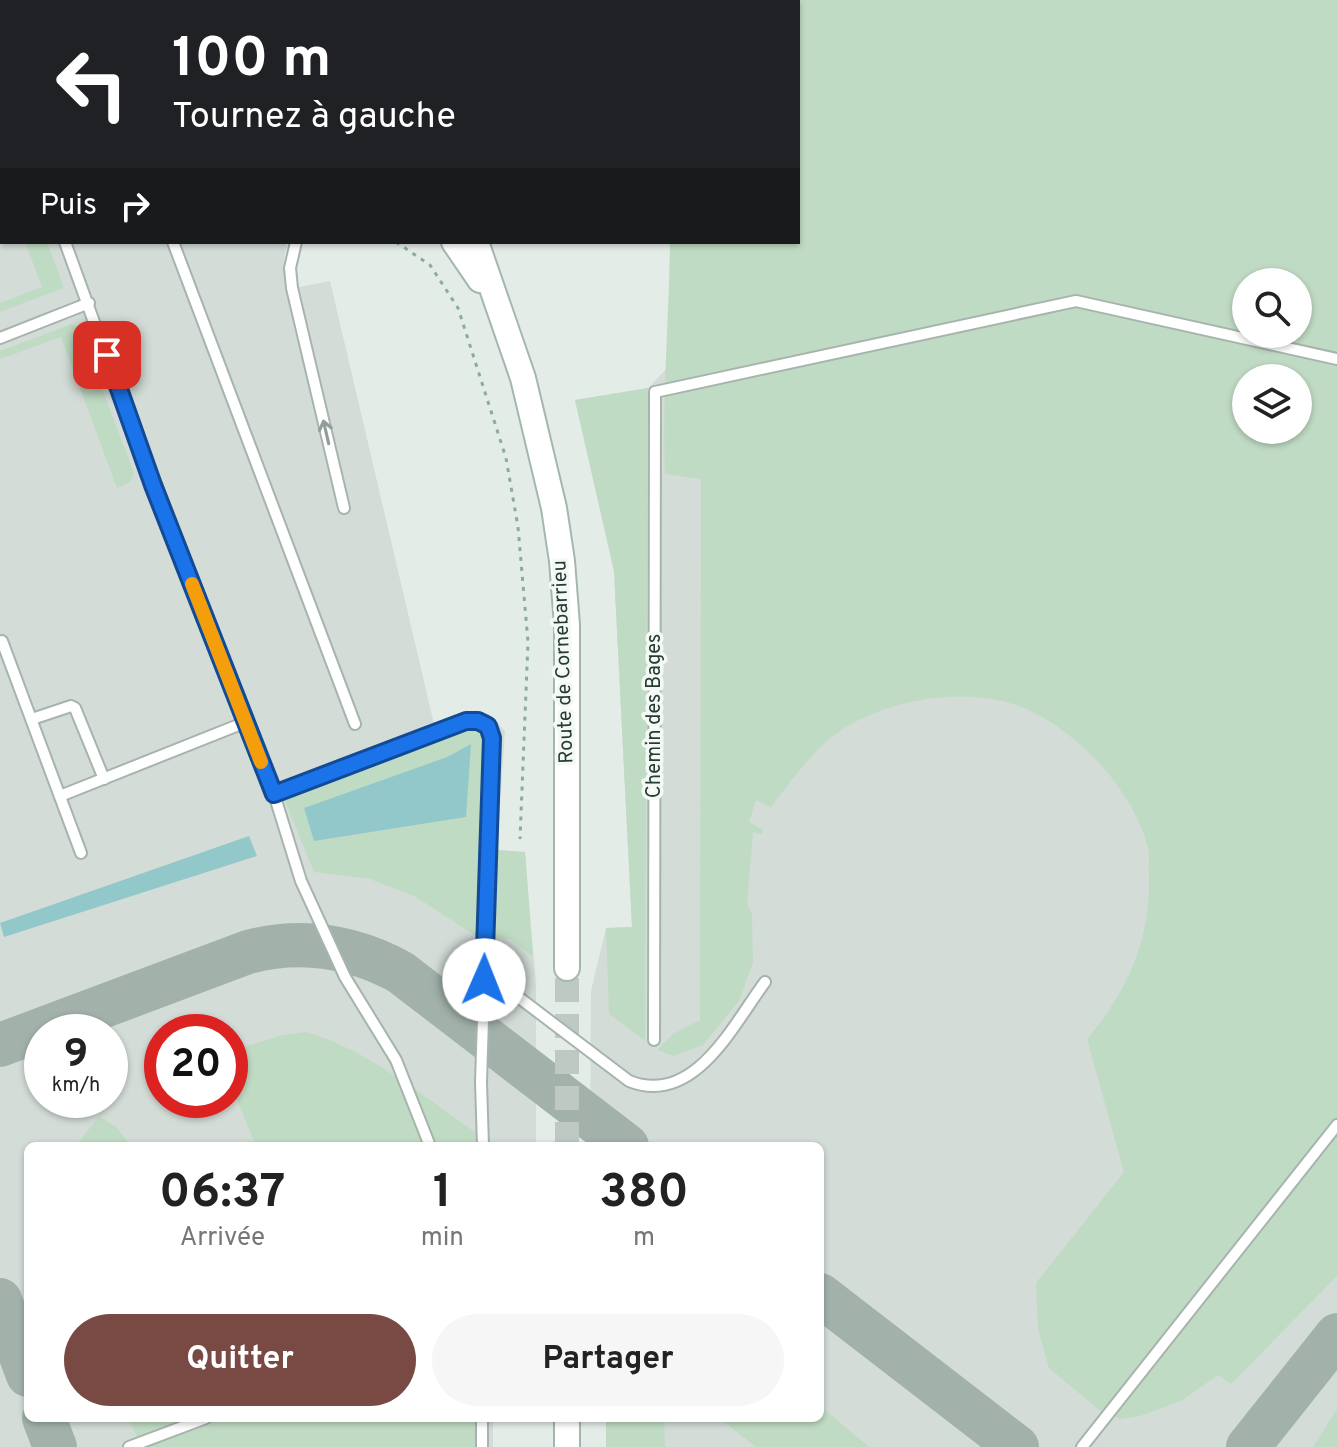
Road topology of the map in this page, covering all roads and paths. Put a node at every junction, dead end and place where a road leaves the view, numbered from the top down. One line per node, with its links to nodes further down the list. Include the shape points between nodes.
1 (66, 244): 7 (lane)
2 (174, 244): 15 (lane)
3 (296, 244): 11 (lane, one-way to 3, via 292,288)
4 (399, 244): 19 (path, via 430,265 458,308 506,458 528,642)
5 (455, 244): 8 (main road, Route de Cornebarrieu)
6 (477, 244): 8 (main road, Route de Cornebarrieu)
7 (89, 303): 9 (lane); 14 (lane)
8 (501, 316): 21 (main road, Route de Cornebarrieu, via 540,442 562,561 567,625)
9 (0, 338)
10 (1337, 359): 24 (lane, Chemin des Bages, via 1076,301 655,392)
11 (344, 508)
12 (2, 641): 13 (lane)
13 (32, 719): 16 (lane, via 75,708); 18 (lane)
14 (246, 722): 16 (lane); 17 (lane)
15 (355, 724)
16 (104, 779): 18 (lane)
17 (274, 794): 22 (lane, via 466,721 488,726 492,738); 26 (lane, via 321,930 396,1060)
18 (60, 796): 20 (lane)
19 (520, 839)
20 (81, 853)
21 (567, 968)
22 (484, 980): 23 (lane, via 501,984 629,1081 645,1087 665,1086 703,1066); 27 (lane)
23 (765, 982)
24 (654, 1040)
25 (1337, 1125): 34 (lane)
26 (428, 1142)
27 (483, 1142)
28 (195, 1422): 31 (lane)
29 (482, 1422): 32 (lane)
30 (567, 1422): 33 (main road)
31 (129, 1447)
32 (482, 1447)
33 (567, 1447)
34 (1082, 1447)

